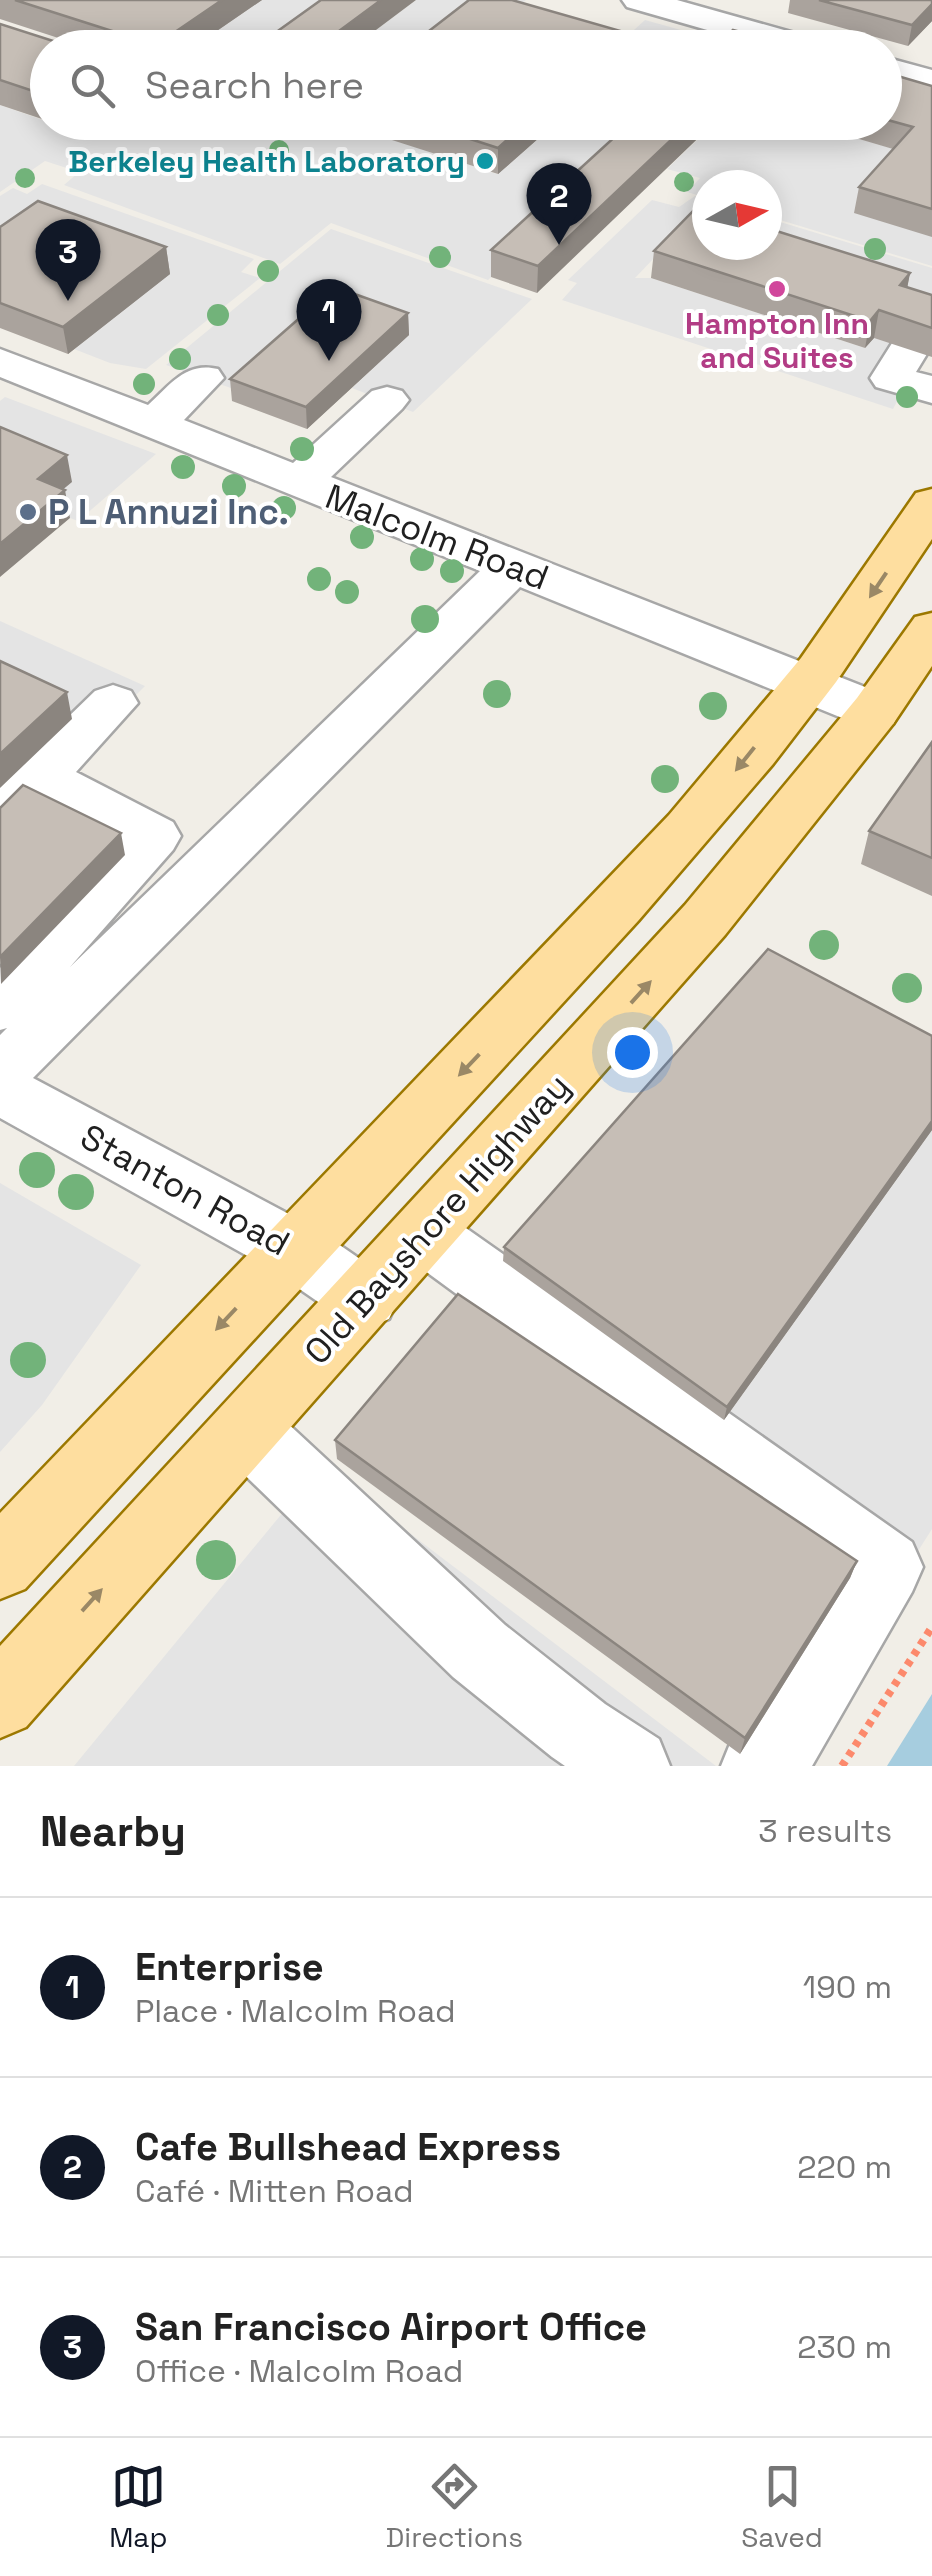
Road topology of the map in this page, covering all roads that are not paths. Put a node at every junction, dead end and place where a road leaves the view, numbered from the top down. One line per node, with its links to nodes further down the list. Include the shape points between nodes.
1 (639, 0): 3 (street)
2 (762, 1): 4 (street)
3 (715, 30)
4 (727, 30)
5 (902, 71): 6 (street)
6 (930, 76)
7 (923, 331): 11 (street, via 891,378)
8 (0, 362): 12 (street, Malcolm Road)
9 (110, 363): 12 (street)
10 (203, 378): 14 (street)
11 (932, 390)
12 (73, 394): 14 (street, Malcolm Road)
13 (386, 400): 15 (street)
14 (168, 445): 15 (street, Malcolm Road)
15 (298, 483): 17 (street, Malcolm Road)
16 (932, 503): 19 (main road, one-way to 19)
17 (513, 567): 19 (street, Malcolm Road); 25 (street)
18 (932, 629): 21 (main road, Old Bayshore Highway)
19 (806, 683): 21 (street, Malcolm Road); 28 (main road, one-way to 28, via 536,994)
20 (113, 703): 22 (street)
21 (875, 710): 27 (main road, Old Bayshore Highway, one-way to 21, via 705,920)
22 (40, 776): 23 (street); 24 (street, via 154,836)
23 (0, 814)
24 (0, 1007)
25 (0, 1072)
26 (0, 1089): 28 (street, Stanton Road)
27 (424, 1234): 29 (main road, Old Bayshore Highway); 34 (street, via 887,1566 781,1746)
28 (292, 1248): 29 (street, Stanton Road); 31 (main road, one-way to 31)
29 (366, 1299): 30 (main road, Old Bayshore Highway)
30 (246, 1430): 32 (main road, Old Bayshore Highway, one-way to 30); 33 (street, via 446,1622 590,1740)
31 (0, 1564)
32 (0, 1701)
33 (632, 1766)
34 (759, 1766)

